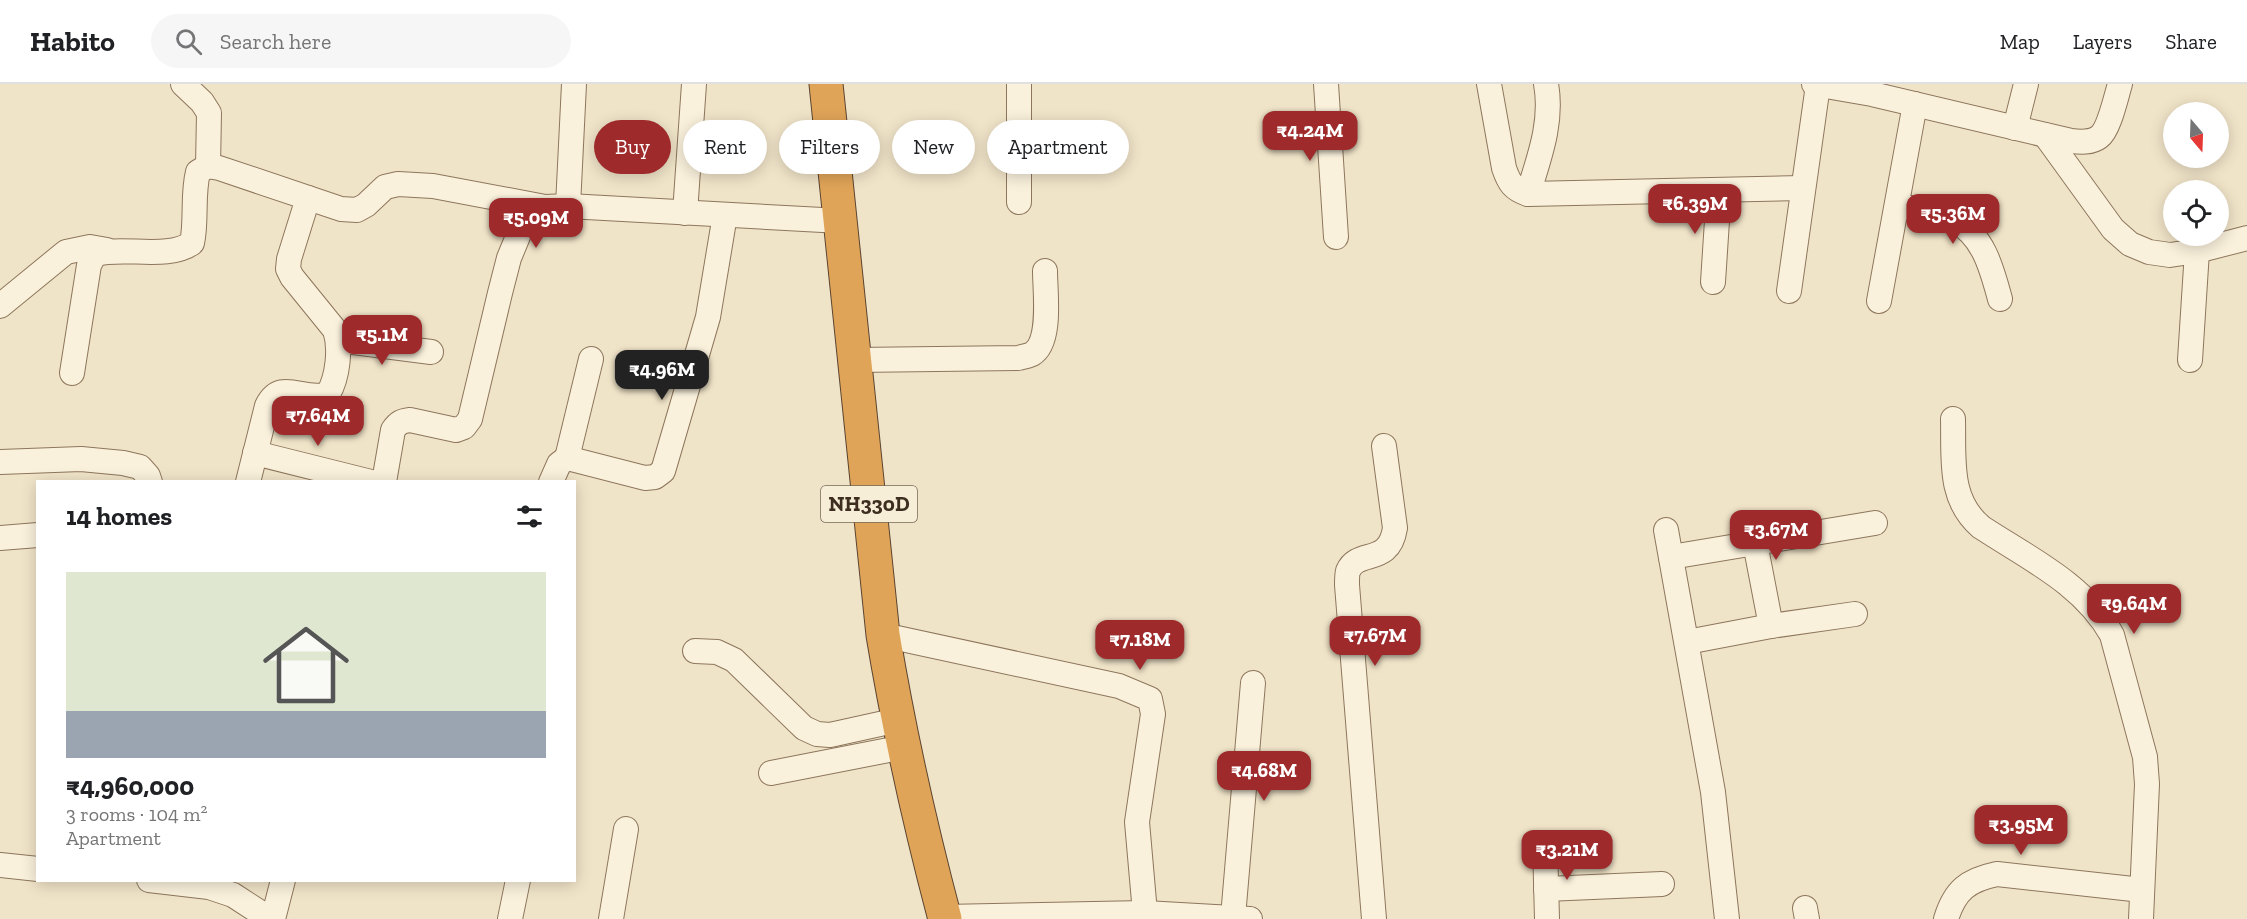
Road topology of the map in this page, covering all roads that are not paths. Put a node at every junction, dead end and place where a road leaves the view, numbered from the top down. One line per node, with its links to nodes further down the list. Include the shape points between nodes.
1 (183, 84): 15 (street, via 209,113)
2 (574, 84): 22 (street)
3 (694, 84): 23 (street)
4 (826, 84): 25 (highway, NH330D)
5 (1019, 84): 20 (street)
6 (1326, 84): 26 (street)
7 (1489, 84): 18 (street, via 1508,181 1516,190)
8 (1546, 84): 18 (street, via 1548,123)
9 (1816, 84): 12 (street); 16 (street)
10 (2026, 84): 13 (street)
11 (2120, 84): 14 (street, via 2100,137 2088,142)
12 (1915, 104): 13 (street); 21 (street)
13 (2015, 128): 14 (street)
14 (2045, 135): 29 (street, via 2113,229 2130,244 2170,255)
15 (208, 166): 19 (street); 28 (street, via 198,172 194,188 192,243 184,249 169,251)
16 (1803, 188): 17 (street); 32 (street)
17 (1719, 190): 18 (street); 31 (street)
18 (1528, 194)
19 (308, 198): 22 (street, via 357,210 384,187 410,185); 36 (street, via 288,269 335,330)
20 (1019, 202)
21 (1897, 205): 33 (street, via 1953,220 1967,229 1990,264); 34 (street)
22 (557, 206): 23 (street); 50 (street, via 533,215 521,230 509,258 470,419 456,430 410,420 397,424)
23 (685, 213): 24 (street)
24 (725, 215): 25 (street); 45 (street, via 708,317 663,471 645,478)
25 (841, 221): 39 (highway, NH330D)
26 (1336, 237)
27 (2247, 238): 29 (street)
28 (107, 250): 35 (street, via 90,247 66,252); 41 (street, via 95,254 89,265)
29 (2197, 251): 40 (street)
30 (1045, 272): 39 (street, via 1045,330 1041,346 1031,354 1018,358)
31 (1713, 282)
32 (1789, 291)
33 (2000, 299)
34 (1880, 301)
35 (0, 306)
36 (338, 340): 37 (street); 44 (street, via 328,394 320,397 279,392 272,396)
37 (431, 352)
38 (591, 359): 45 (street)
39 (855, 360): 60 (highway, NH330D)
40 (2190, 360)
41 (72, 373)
42 (1953, 419): 75 (street, via 1956,483 1960,503 1968,516 2068,583 2102,617 2112,635 2145,757)
43 (1384, 446): 82 (street, via 1395,528 1393,541 1384,552 1355,562 1348,571 1347,585)
44 (255, 453): 48 (street); 49 (street)
45 (567, 458): 51 (street, via 559,464)
46 (0, 462): 47 (street, via 81,459 123,463 140,467)
47 (149, 480)
48 (248, 480)
49 (363, 480)
50 (384, 480)
51 (552, 480)
52 (1875, 524): 56 (street)
53 (1666, 530): 57 (street)
54 (36, 535): 55 (street)
55 (0, 538)
56 (1755, 543): 57 (street); 59 (street)
57 (1671, 557): 61 (street)
58 (1855, 614): 59 (street)
59 (1772, 626): 61 (street)
60 (883, 635): 64 (highway, NH330D); 76 (street, via 1119,686 1150,699 1153,714 1137,822)
61 (1687, 642): 84 (street, via 1713,792)
62 (695, 651): 64 (street, via 717,652 735,660 804,728 817,734)
63 (1253, 683): 78 (street)
64 (901, 734): 65 (street); 77 (highway, NH330D)
65 (771, 773)
66 (626, 829): 81 (street)
67 (1545, 844): 74 (street)
68 (0, 865): 69 (street)
69 (36, 869)
70 (166, 882): 79 (street, via 209,887 233,895)
71 (282, 882): 79 (street)
72 (518, 882): 80 (street)
73 (1662, 884): 74 (street)
74 (1546, 889): 83 (street)
75 (2142, 890): 85 (street, via 1997,874 1978,878 1963,890 1952,901); 86 (street)
76 (1145, 913): 77 (street); 78 (street)
77 (945, 918)
78 (1241, 918)
79 (272, 919)
80 (510, 919)
81 (611, 919)
82 (1374, 919)
83 (1547, 919)
84 (1727, 919)
85 (1946, 919)
86 (2141, 919)

